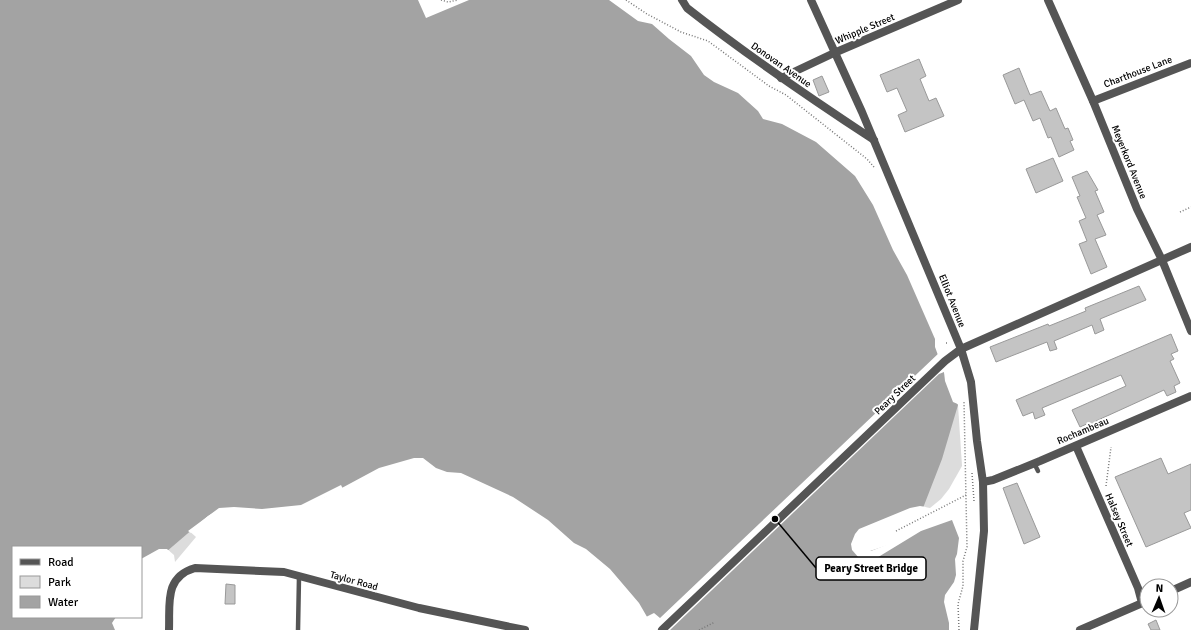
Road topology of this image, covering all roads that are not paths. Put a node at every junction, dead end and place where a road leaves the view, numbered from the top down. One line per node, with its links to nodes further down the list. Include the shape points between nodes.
1 (682, 0): 7 (street, Donovan Avenue, via 687,8)
2 (811, 0): 5 (street, Elliot Avenue)
3 (958, 0): 5 (street, Whipple Street)
4 (1048, 0): 8 (street, Meyerkord Avenue)
5 (834, 53): 7 (street, Whipple Street); 9 (street, Elliot Avenue)
6 (1191, 63): 8 (street, Charthouse Lane)
7 (781, 78): 9 (street, Donovan Avenue)
8 (1093, 101): 11 (street, Meyerkord Avenue, via 1137,209)
9 (874, 140): 14 (street, Elliot Avenue)
10 (1191, 247): 11 (street, Peary Street)
11 (1162, 260): 12 (street, Meyerkord Avenue); 14 (street, Peary Street)
12 (1189, 319): 13 (street, Meyerkord Avenue)
13 (1191, 331)
14 (961, 349): 17 (street, Elliot Avenue, via 972,382); 26 (street, Peary Street, via 945,361)
15 (1191, 396): 16 (street, Rochambeau)
16 (1076, 446): 17 (street, Rochambeau, via 1039,466); 21 (street, Halsey Street)
17 (983, 482): 27 (street, Elliot Avenue, via 984,531)
18 (299, 577): 23 (street, Taylor Road, via 274,571 195,568 186,570 179,576 170,592); 24 (lane); 25 (street, Taylor Road, via 419,608)
19 (1191, 582): 20 (street)
20 (1179, 587)
21 (1139, 590)
22 (1139, 605): 28 (street)
23 (169, 630)
24 (298, 630)
25 (525, 630)
26 (662, 630)
27 (974, 630)
28 (1080, 630)

